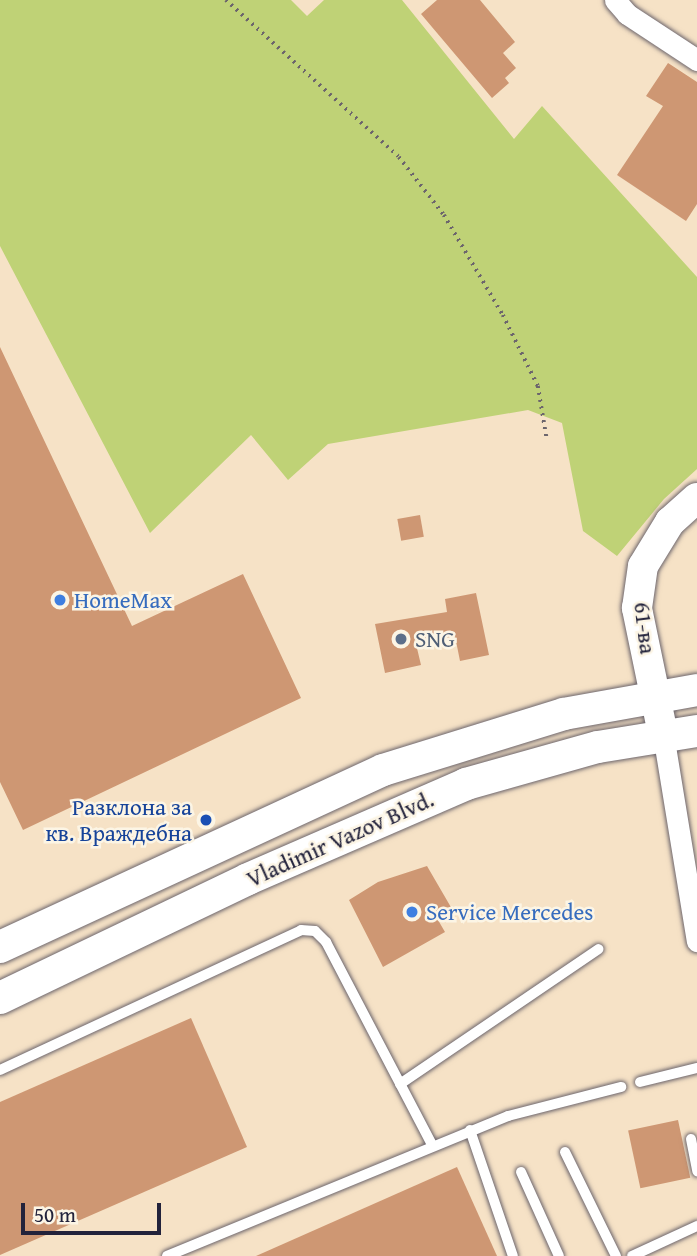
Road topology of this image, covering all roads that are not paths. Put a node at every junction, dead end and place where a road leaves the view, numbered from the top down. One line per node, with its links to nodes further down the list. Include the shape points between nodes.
1 (625, 5): 2 (street)
2 (697, 60)
3 (697, 498): 5 (street, 61-ва, via 670,522 643,566 637,608)
4 (697, 690): 5 (main road, Vladimir Vazov Blvd.)
5 (656, 698): 7 (street, 61-ва); 9 (main road, Vladimir Vazov Blvd., via 564,714 383,770)
6 (697, 731): 7 (main road, Vladimir Vazov Blvd.)
7 (663, 734): 8 (street); 11 (main road, Vladimir Vazov Blvd., via 525,766 433,797 248,879)
8 (697, 941)
9 (0, 947)
10 (599, 949): 15 (lane)
11 (0, 998)
12 (697, 1068): 14 (lane)
13 (0, 1070): 15 (lane, via 301,930 314,931 326,942)
14 (640, 1082)
15 (400, 1084): 19 (lane)
16 (621, 1087): 17 (lane)
17 (470, 1130): 19 (lane); 25 (lane)
18 (691, 1139): 21 (lane)
19 (432, 1145): 24 (lane)
20 (565, 1152): 27 (lane)
21 (697, 1171)
22 (521, 1172): 26 (lane)
23 (697, 1226): 28 (lane)
24 (167, 1256)
25 (513, 1256)
26 (559, 1256)
27 (616, 1256)
28 (632, 1256)

